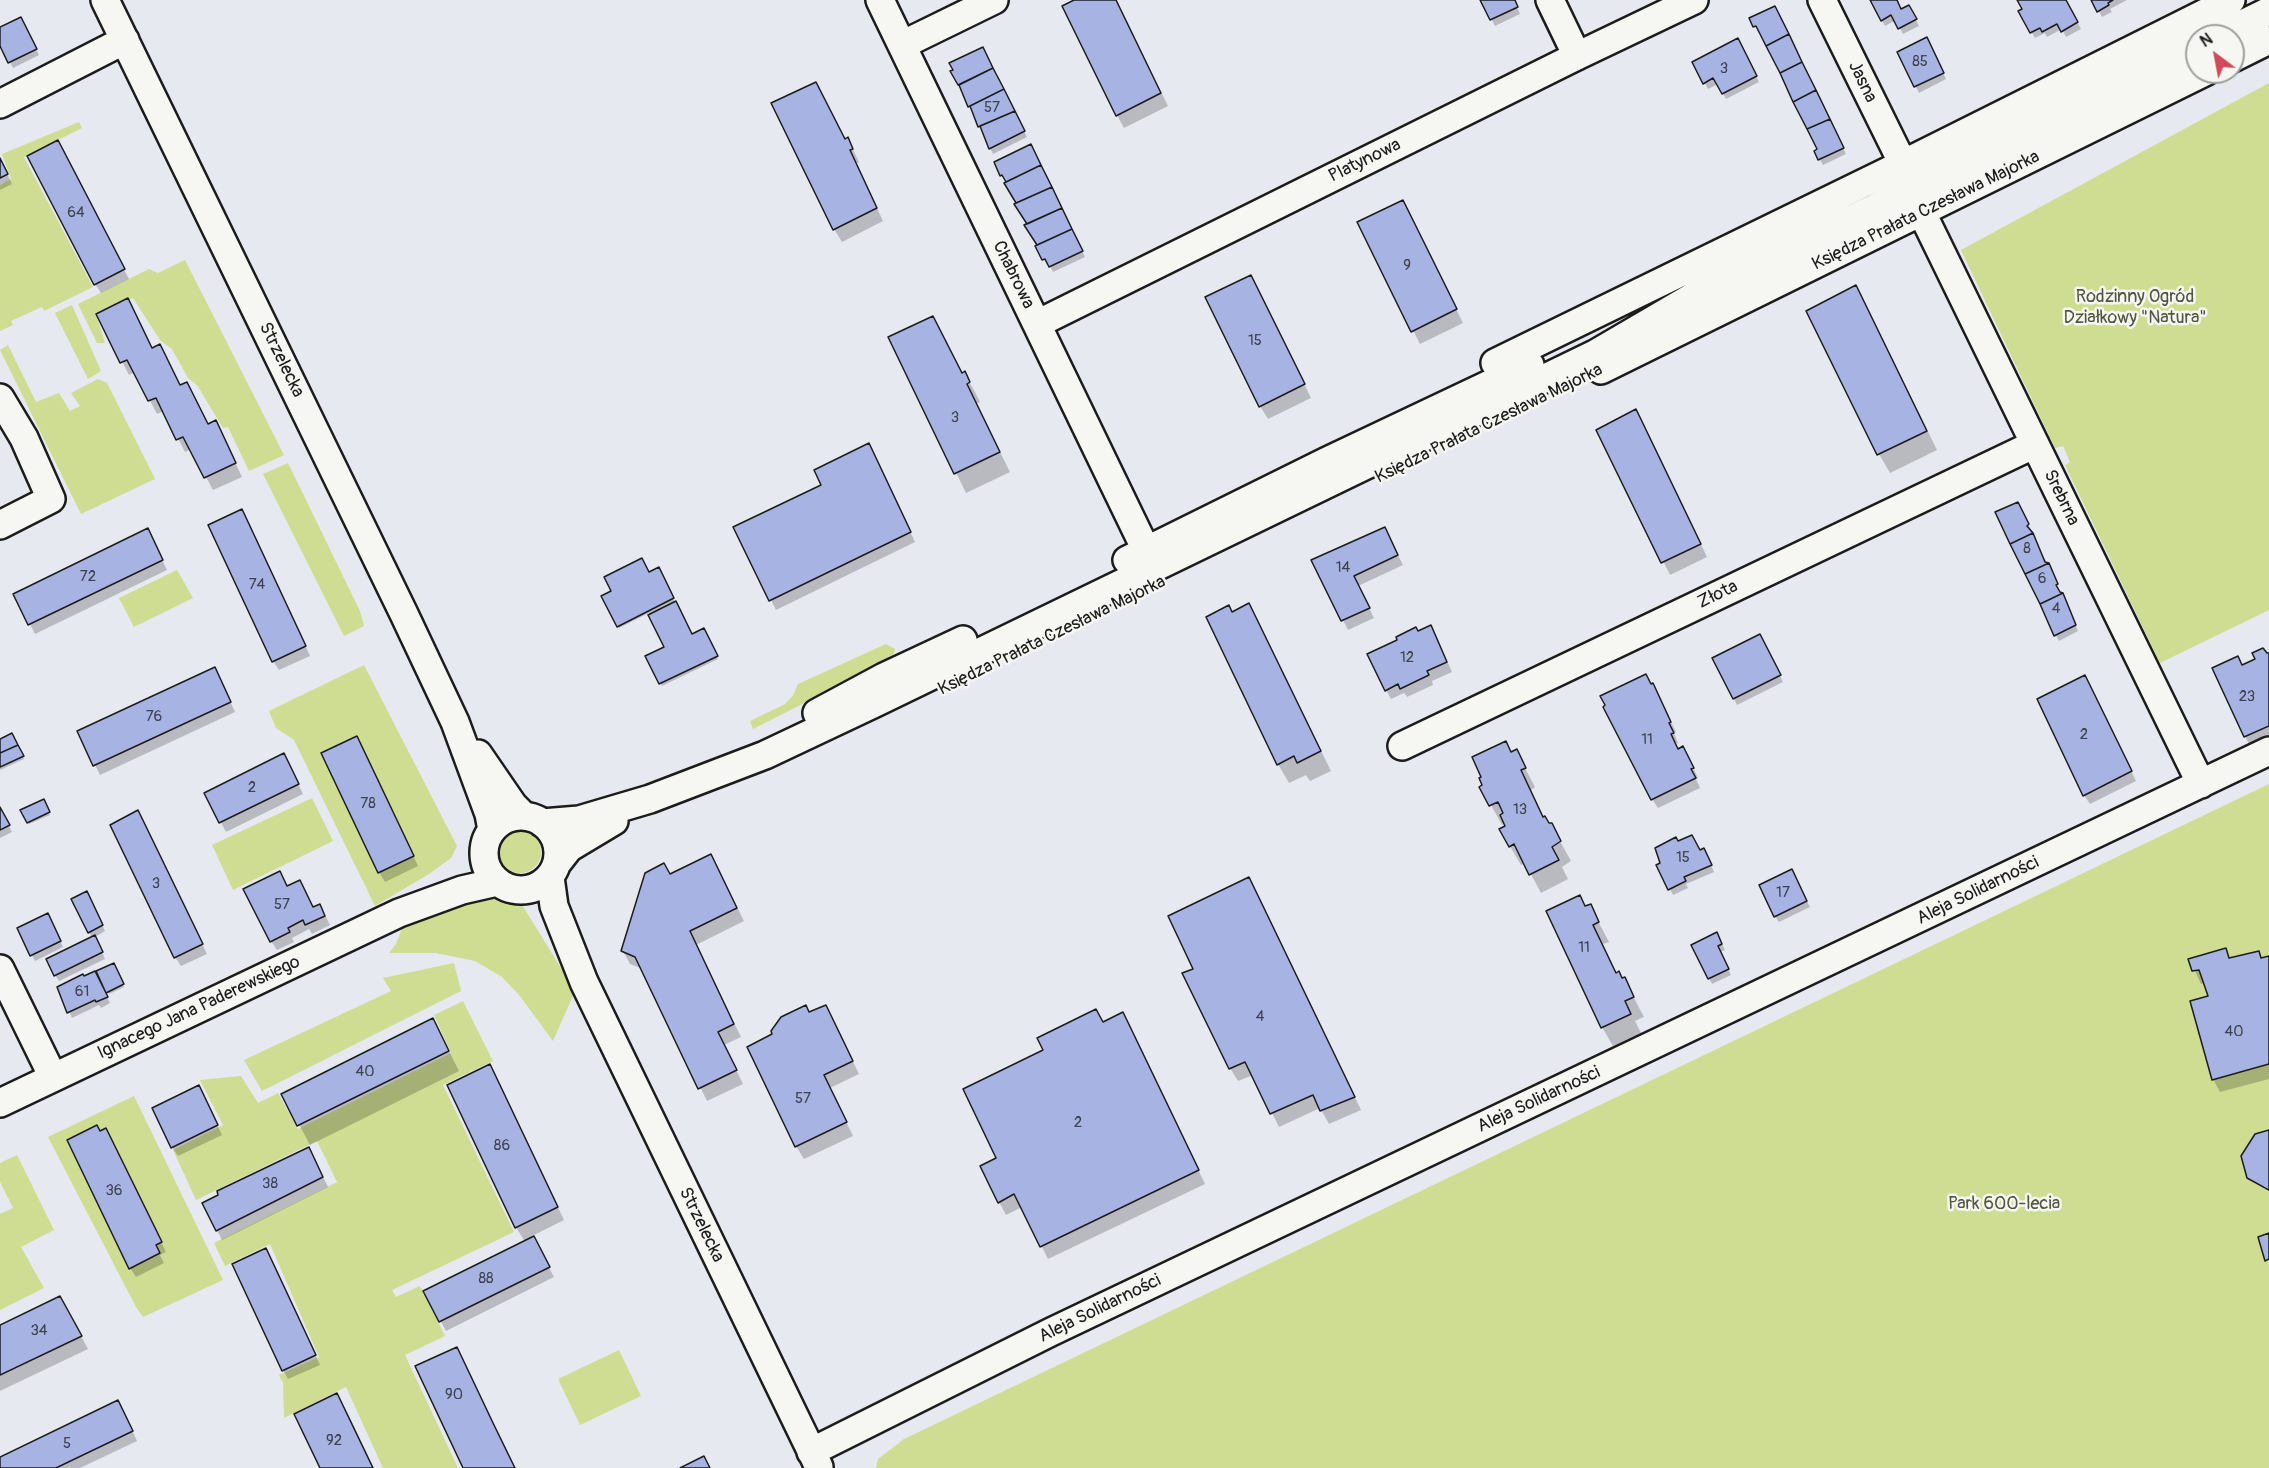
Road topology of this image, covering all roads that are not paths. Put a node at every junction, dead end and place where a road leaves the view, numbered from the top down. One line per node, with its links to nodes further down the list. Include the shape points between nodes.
1 (105, 0): 10 (street, Strzelecka)
2 (880, 0): 12 (street, Chabrowa)
3 (994, 0): 12 (street)
4 (1550, 0): 15 (street)
5 (1694, 0): 15 (street, Platynowa)
6 (1822, 0): 18 (street, Jasna)
7 (2231, 0): 18 (street, Księdza Prałata Czesława Majorka)
8 (2269, 11): 9 (street)
9 (2242, 24)
10 (125, 40): 17 (street); 27 (street, Strzelecka)
11 (2269, 40): 13 (street)
12 (902, 45): 21 (street, Chabrowa)
13 (2245, 52)
14 (2185, 53): 20 (street, Księdza Prałata Czesława Majorka)
15 (1577, 56): 21 (street, Platynowa)
16 (2185, 82): 19 (street, Księdza Prałata Czesława Majorka)
17 (0, 104)
18 (1903, 164): 23 (street, Księdza Prałata Czesława Majorka, via 1475,373)
19 (1922, 213): 24 (street, Srebrna); 30 (street, Księdza Prałata Czesława Majorka, via 903,709 816,745)
20 (1701, 292): 23 (street, Księdza Prałata Czesława Majorka, via 1651,310); 30 (street, Księdza Prałata Czesława Majorka, via 1595,354)
21 (1036, 324): 26 (street, Chabrowa)
22 (0, 398): 25 (street, via 24,438 51,500)
23 (1362, 444): 26 (street, Księdza Prałata Czesława Majorka)
24 (2035, 444): 28 (street, Złota); 31 (street, Srebrna)
25 (0, 525)
26 (1146, 550): 30 (street, Księdza Prałata Czesława Majorka, via 832,703)
27 (454, 722): 33 (street, Strzelecka, via 513,805); 34 (street, Strzelecka, via 489,814)
28 (1402, 746)
29 (2269, 752): 31 (street, Aleja Solidarności)
30 (765, 755): 32 (street, Księdza Prałata Czesława Majorka)
31 (2200, 784): 42 (street, Aleja Solidarności, via 1051,1332)
32 (650, 799): 33 (street, Księdza Prałata Czesława Majorka, via 579,820); 35 (street, Księdza Prałata Czesława Majorka, via 569,848)
33 (533, 819): 34 (street, via 506,819); 35 (street, via 554,836 559,853)
34 (488, 841): 36 (street, via 485,863 490,874); 37 (street, Ignacego Jana Paderewskiego, via 457,876)
35 (554, 869): 36 (street, via 537,887); 39 (street, Strzelecka, via 555,906)
36 (509, 887): 37 (street, Ignacego Jana Paderewskiego, via 462,890); 39 (street, Strzelecka, via 539,914)
37 (399, 914): 40 (street, Ignacego Jana Paderewskiego)
38 (0, 969): 40 (street)
39 (584, 982): 42 (street, Strzelecka)
40 (53, 1077): 41 (street, Ignacego Jana Paderewskiego)
41 (0, 1103)
42 (815, 1460)

